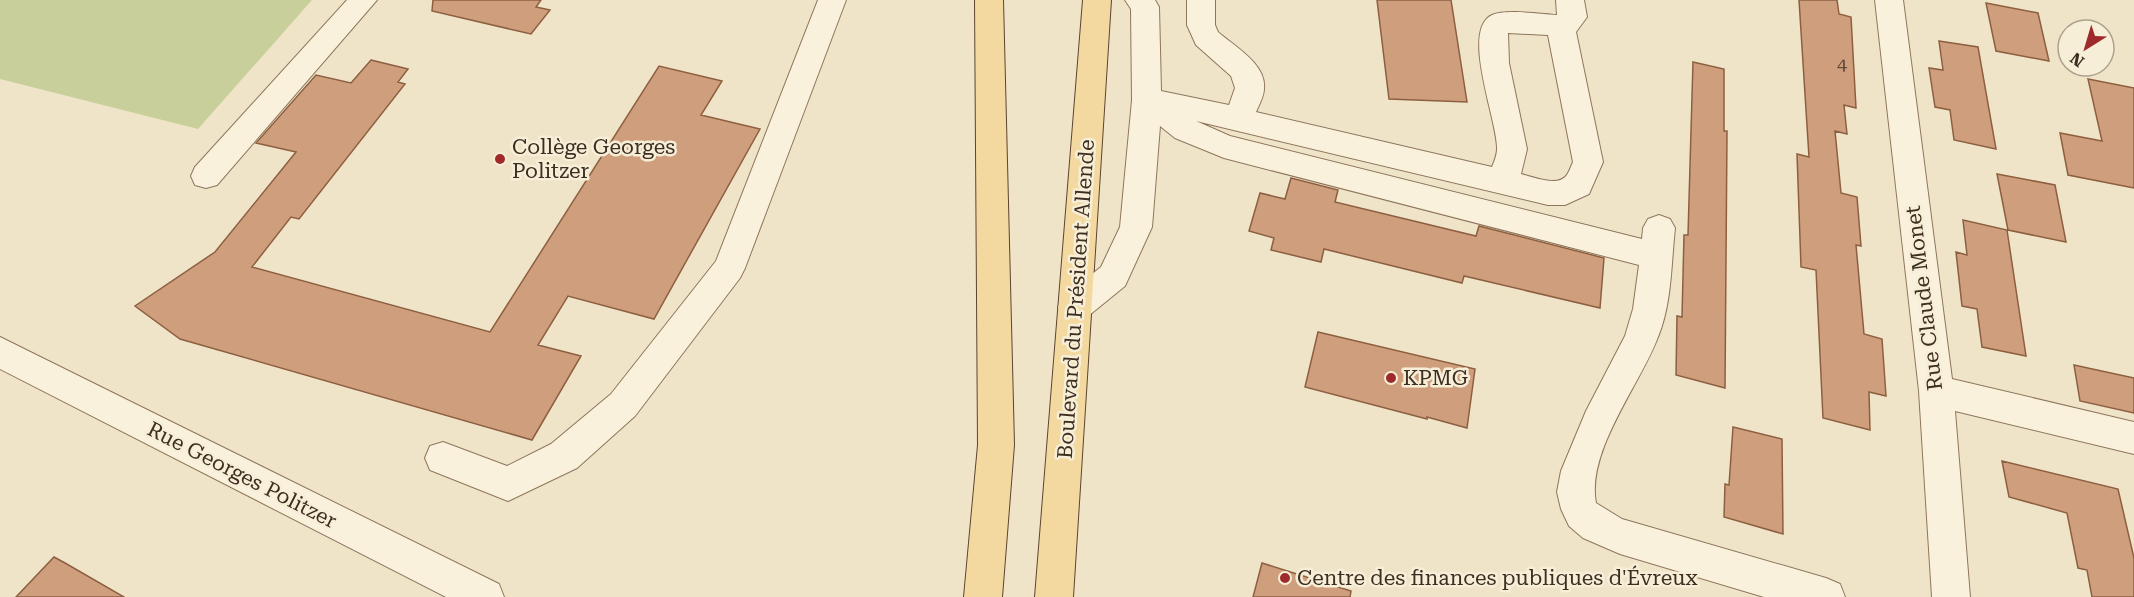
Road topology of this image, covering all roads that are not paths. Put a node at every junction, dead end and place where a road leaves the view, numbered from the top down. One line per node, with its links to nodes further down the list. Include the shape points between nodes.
1 (363, 0): 11 (street)
2 (832, 0): 17 (street, via 729,268 623,405 564,456 508,484)
3 (989, 0): 20 (main road, via 996,445)
4 (1097, 0): 13 (main road, Boulevard du Président Allende)
5 (1139, 0): 9 (street, via 1145,7)
6 (1201, 0): 10 (street, via 1201,25 1206,38 1244,70 1250,88)
7 (1889, 0): 15 (street, Rue Claude Monet)
8 (1566, 13): 12 (street, via 1500,23 1494,29 1495,63 1512,149); 12 (street, via 1562,32 1588,162 1586,172 1578,185 1565,193)
9 (1147, 100): 10 (street); 13 (street, via 1136,227 1113,276); 21 (street, via 1186,130 1224,146 1658,242 1653,299 1641,338 1592,432 1578,475 1579,510 1594,524 1620,536)
10 (1239, 119): 12 (street)
11 (206, 176)
12 (1504, 183)
13 (1075, 307): 18 (main road, Boulevard du Président Allende)
14 (0, 352): 19 (street, Rue Georges Politzer)
15 (1936, 391): 16 (street); 22 (street, Rue Claude Monet)
16 (2134, 438)
17 (443, 458)
18 (1056, 590)
19 (463, 592)
20 (982, 592)
21 (1826, 597)
22 (1951, 597)

